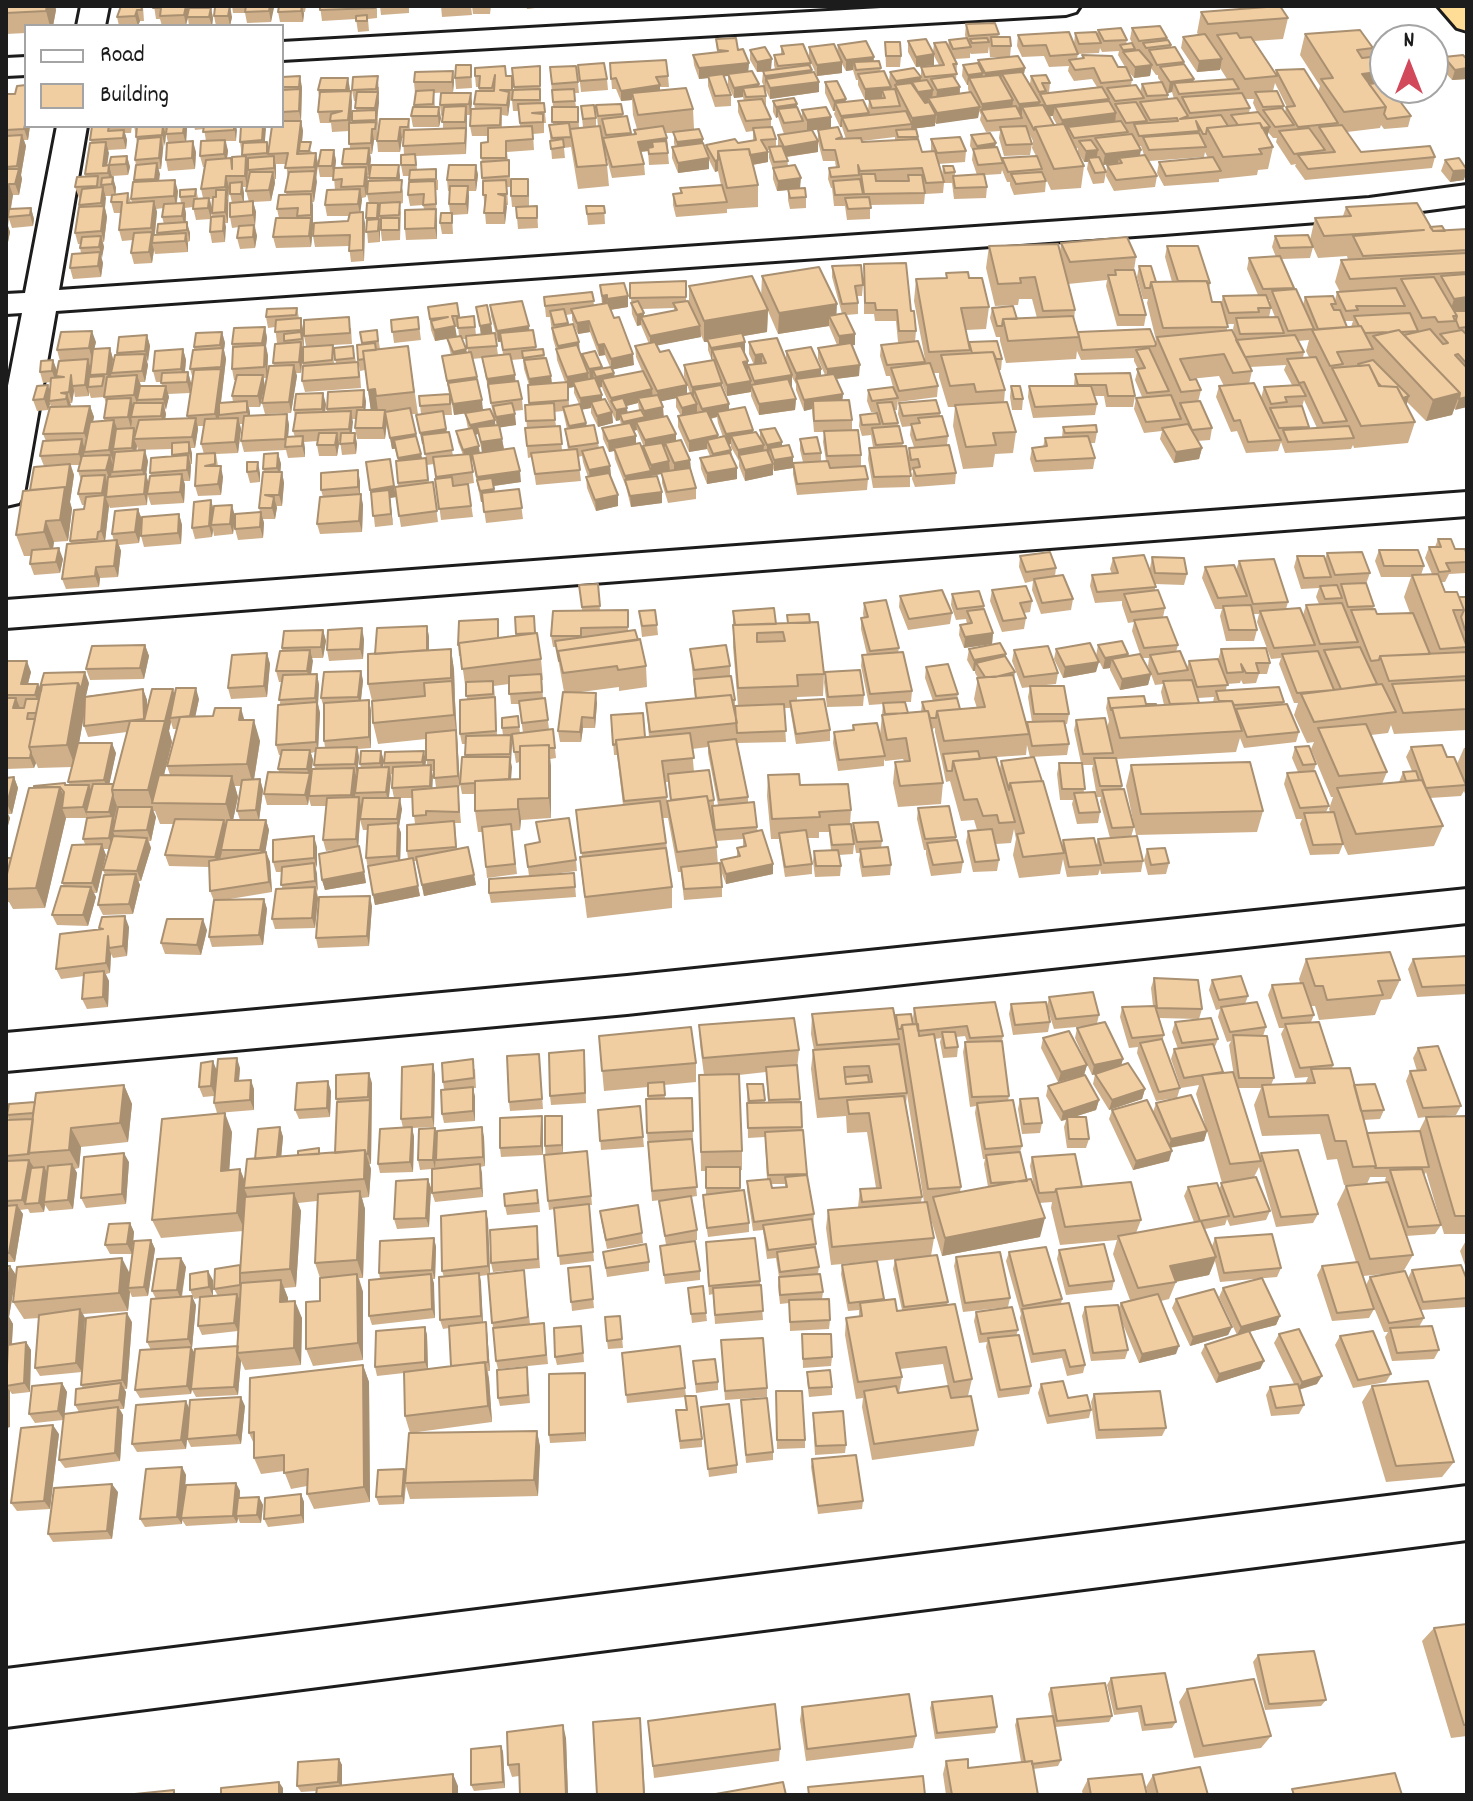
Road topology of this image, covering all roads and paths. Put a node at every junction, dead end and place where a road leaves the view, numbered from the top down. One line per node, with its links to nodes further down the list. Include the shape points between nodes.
1 (1066, 6): 4 (street)
2 (1452, 6): 3 (highway)
3 (1467, 22)
4 (284, 51)
5 (72, 128): 7 (street)
6 (1467, 195): 7 (street, via 1164,224)
7 (41, 301): 8 (street); 9 (street)
8 (6, 304)
9 (6, 494)
10 (1467, 504): 11 (street)
11 (6, 614)
12 (1467, 906): 13 (street, via 627,995)
13 (6, 1052)
14 (1467, 1513): 15 (street)
15 (6, 1698)

